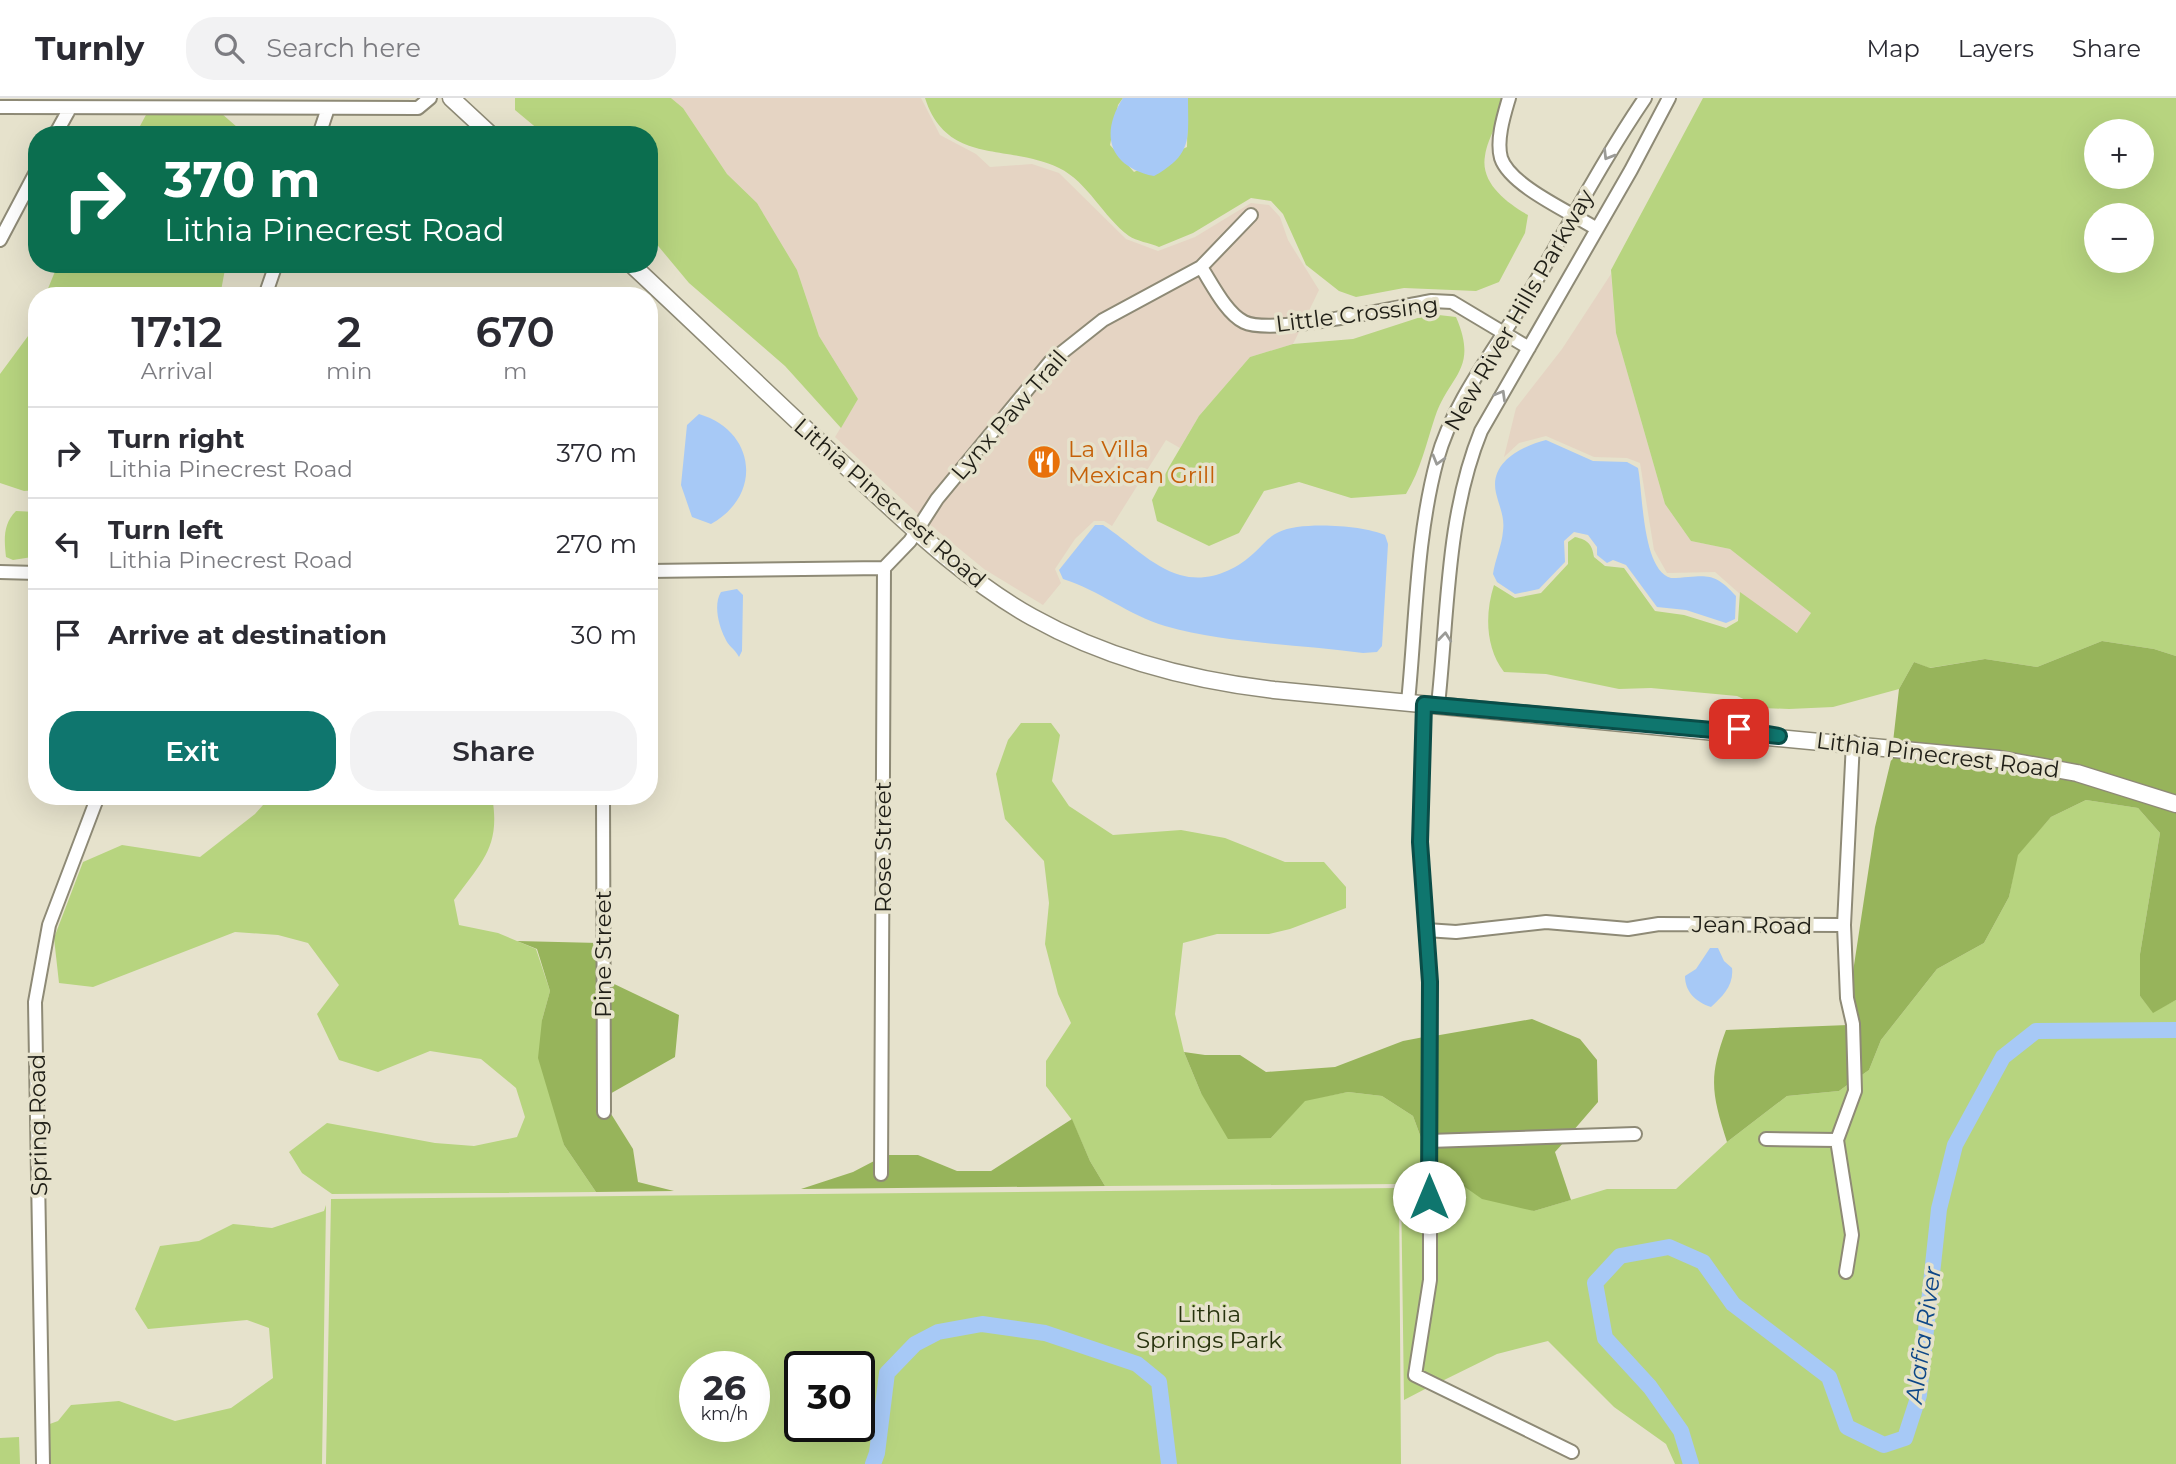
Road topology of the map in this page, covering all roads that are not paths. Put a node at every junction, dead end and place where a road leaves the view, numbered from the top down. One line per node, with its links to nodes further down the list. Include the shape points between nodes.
1 (430, 98): 8 (street, via 418,108)
2 (451, 98): 11 (main road)
3 (1509, 98): 14 (street, via 1502,122 1501,158 1519,182)
4 (1645, 98): 14 (street, New River Hills Parkway, one-way to 14)
5 (1669, 98): 15 (street, New River Hills Parkway)
6 (0, 107): 7 (street)
7 (70, 108): 8 (street); 9 (street)
8 (328, 108): 10 (street)
9 (60, 126)
10 (322, 126)
11 (481, 126)
12 (28, 187): 16 (street)
13 (1251, 215): 17 (street, Lynx Paw Trail)
14 (1575, 215): 15 (street); 21 (street, New River Hills Parkway)
15 (1597, 229): 22 (street, New River Hills Parkway)
16 (0, 240)
17 (1201, 267): 21 (street, Little Crossing, via 1242,321 1258,327 1432,301 1452,302); 23 (street, Lynx Paw Trail, via 1103,320 1050,362 937,499)
18 (641, 273): 19 (main road, Lithia Pinecrest Road)
19 (656, 287)
20 (658, 289): 23 (main road, Lithia Pinecrest Road)
21 (1505, 332): 22 (street, Little Crossing); 28 (street, New River Hills Parkway, one-way to 28, via 1452,420 1437,458 1428,503)
22 (1529, 348): 28 (street, New River Hills Parkway, one-way to 22, via 1466,467 1481,431)
23 (919, 528): 24 (street); 28 (main road, Lithia Pinecrest Road, via 982,585 1033,617 1136,662 1227,684)
24 (884, 568): 25 (street); 40 (street, Rose Street)
25 (658, 571)
26 (0, 572): 27 (street)
27 (28, 573)
28 (1424, 700): 29 (main road, Lithia Pinecrest Road); 34 (street, via 1420,842)
29 (1853, 743): 30 (main road, Lithia Pinecrest Road, via 2039,765); 33 (street)
30 (2176, 804)
31 (95, 805): 43 (street, Spring Road, via 50,925 36,1002)
32 (603, 805): 35 (street, Pine Street)
33 (1844, 925): 34 (street, Jean Road, via 1661,924 1628,929 1546,922 1481,930); 38 (street, via 1855,1091)
34 (1426, 930): 39 (street)
35 (604, 1112)
36 (1635, 1135): 39 (street)
37 (1766, 1139): 38 (street)
38 (1837, 1140): 41 (street, via 1852,1236)
39 (1429, 1141): 42 (street, via 1430,1280 1415,1375)
40 (881, 1174)
41 (1846, 1272)
42 (1572, 1452)
43 (43, 1464)

